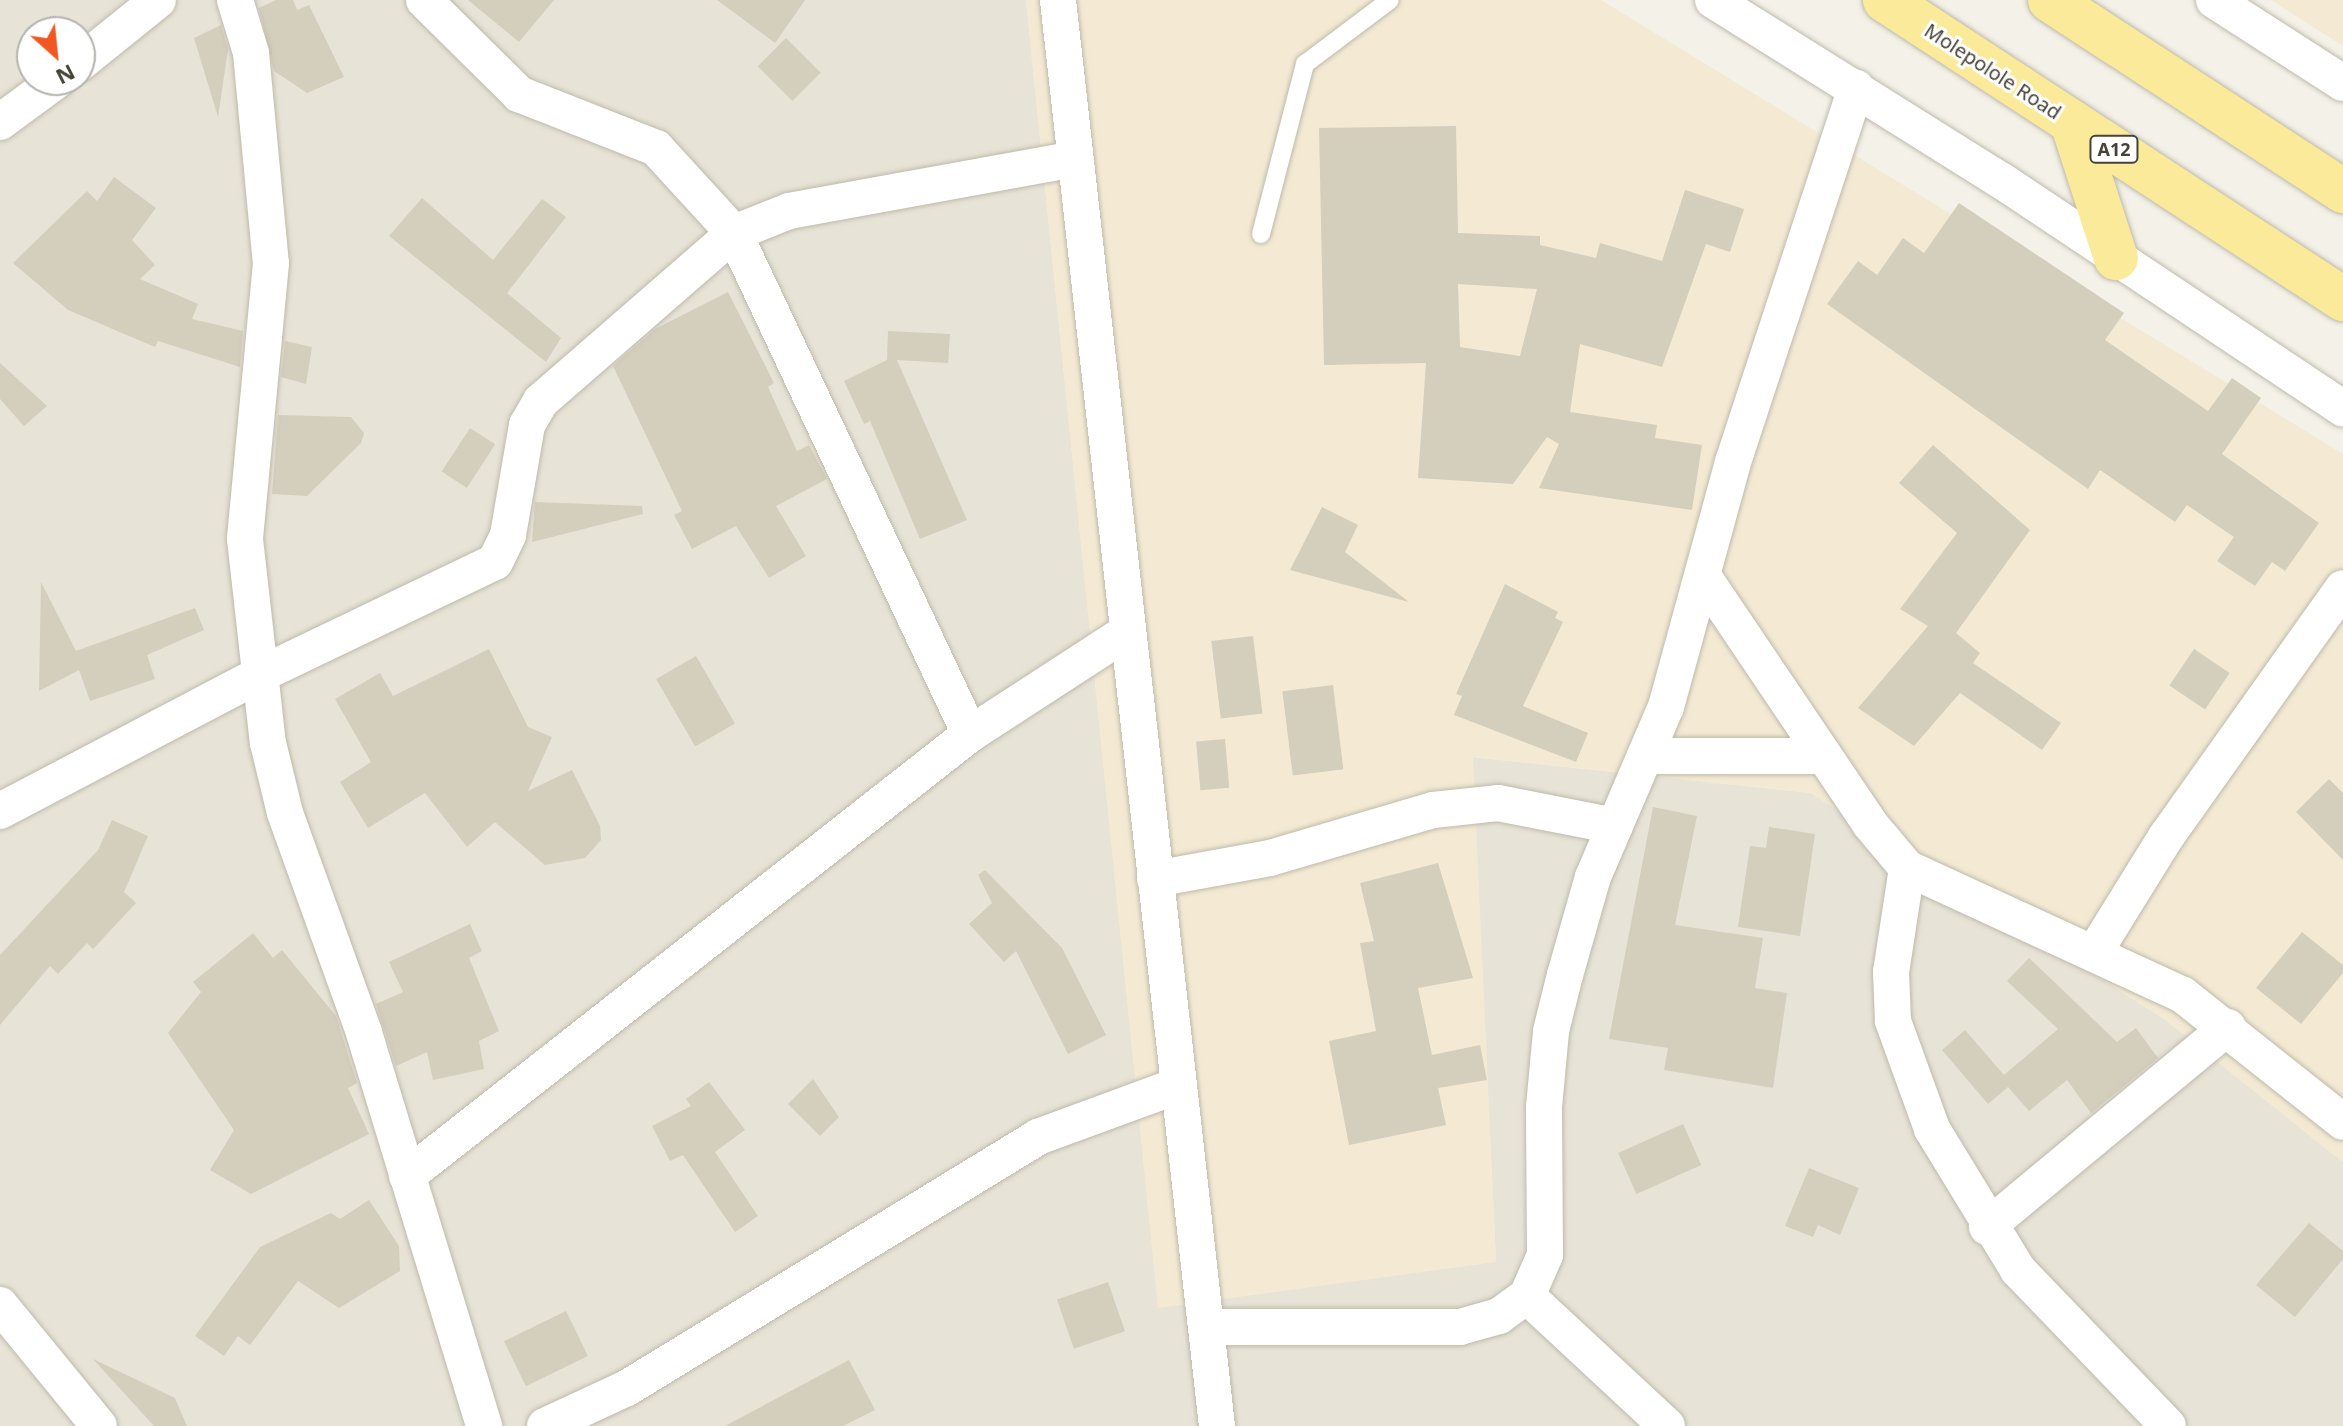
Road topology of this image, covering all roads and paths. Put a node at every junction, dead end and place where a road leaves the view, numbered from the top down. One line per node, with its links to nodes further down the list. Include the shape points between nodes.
1 (158, 0): 10 (street)
2 (235, 0): 26 (street, via 251,53 271,263 269,321 246,483)
3 (424, 0): 18 (street, via 519,94 656,148)
4 (1058, 0): 16 (street)
5 (1390, 0): 19 (lane, via 1305,64)
6 (1713, 0): 12 (street)
7 (1885, 0): 15 (main road, Molepolole Road / A12)
8 (2050, 0): 17 (main road)
9 (2214, 0): 11 (street)
10 (96, 50)
11 (2343, 83)
12 (1856, 88): 20 (street); 23 (street, via 1733,462)
13 (35, 96): 14 (street)
14 (0, 122)
15 (2072, 122): 20 (main road); 21 (main road, Molepolole Road / A12)
16 (1074, 159): 18 (street, via 789,211); 25 (street)
17 (2343, 191)
18 (734, 233): 26 (street, via 541,401 527,425 508,535 495,562); 27 (street)
19 (1261, 234)
20 (2116, 258): 22 (street)
21 (2343, 299)
22 (2343, 408)
23 (1705, 579): 28 (street); 29 (street)
24 (2343, 588): 34 (street, via 2166,837)
25 (1127, 632): 27 (street); 33 (street)
26 (261, 674): 30 (street); 38 (street, via 285,813)
27 (970, 734): 38 (street)
28 (1645, 756): 29 (street); 31 (street)
29 (1824, 756): 32 (street)
30 (0, 811)
31 (1615, 826): 33 (street, via 1498,803 1433,810 1270,858); 40 (street, via 1593,877 1551,1031 1545,1255)
32 (1907, 868): 34 (street); 39 (street, via 1891,972 1893,1021 1932,1129)
33 (1155, 879): 36 (street)
34 (2094, 953): 35 (street, via 2183,995)
35 (2228, 1027): 37 (street); 39 (street)
36 (1179, 1085): 42 (street); 45 (street, via 1038,1137 668,1364)
37 (2343, 1122)
38 (407, 1176): 44 (street)
39 (1987, 1227): 48 (street, via 2056,1314)
40 (1527, 1296): 42 (street, via 1499,1316 1460,1327); 47 (street)
41 (0, 1305): 43 (street)
42 (1206, 1327): 46 (street)
43 (99, 1426)
44 (484, 1426)
45 (545, 1426)
46 (1217, 1426)
47 (1667, 1426)
48 (2168, 1426)

